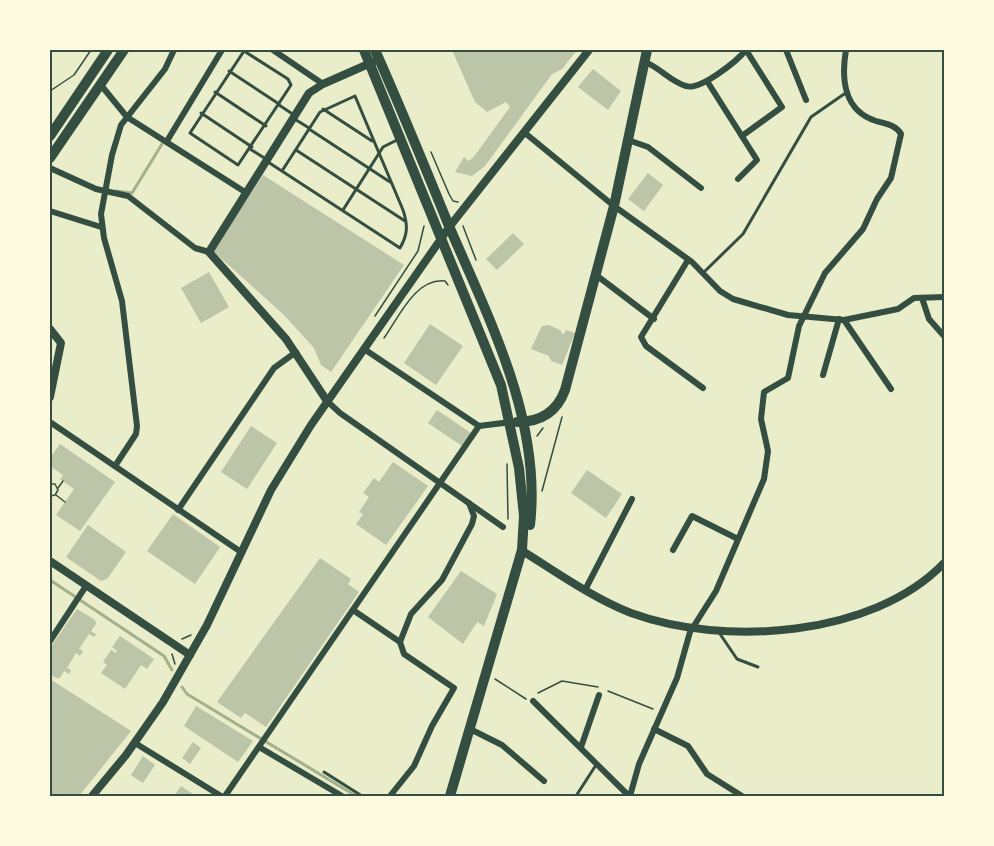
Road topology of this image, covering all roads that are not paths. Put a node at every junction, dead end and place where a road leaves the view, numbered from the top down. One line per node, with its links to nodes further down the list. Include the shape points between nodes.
1 (108, 50): 29 (highway)
2 (124, 50): 16 (highway)
3 (174, 50): 25 (street, via 165,69)
4 (222, 50): 33 (street)
5 (273, 50): 17 (street)
6 (364, 50): 12 (highway)
7 (589, 50): 28 (street)
8 (647, 50): 13 (highway)
9 (746, 50): 15 (street); 30 (street, via 782,107)
10 (786, 50): 20 (street)
11 (846, 50): 19 (street, via 843,75)
12 (375, 57): 17 (street); 31 (highway); 54 (highway)
13 (645, 62): 15 (street, via 687,87); 32 (highway)
14 (229, 71): 18 (lane); 21 (lane); 21 (lane, via 244,51 288,79 291,85)
15 (707, 81): 30 (street)
16 (100, 84): 25 (street); 38 (highway)
17 (323, 84): 24 (street, via 309,93)
18 (215, 92): 23 (lane); 26 (lane)
19 (847, 92): 58 (lane, via 811,117 743,234); 62 (street, via 857,111 895,127 902,140 893,173 863,229 825,273)
20 (806, 100)
21 (279, 105): 24 (lane); 26 (lane)
22 (323, 109): 27 (lane); 34 (lane); 34 (lane, via 356,96)
23 (201, 113): 35 (lane); 35 (lane, via 190,132 192,136 238,165)
24 (293, 116): 27 (lane); 39 (street)
25 (127, 117): 33 (street); 47 (street, via 116,141)
26 (266, 126): 35 (lane)
27 (309, 129): 36 (lane); 41 (lane)
28 (525, 134): 49 (street); 54 (street)
29 (50, 136)
30 (742, 136): 43 (street, via 757,160)
31 (401, 139): 37 (lane, via 386,145); 55 (highway)
32 (628, 140): 45 (street, via 648,147); 49 (highway)
33 (167, 141): 48 (street)
34 (374, 142): 37 (lane)
35 (251, 148): 39 (lane)
36 (296, 150): 42 (lane); 46 (lane)
37 (379, 154): 41 (lane); 44 (lane)
38 (50, 159)
39 (266, 160): 42 (lane); 48 (street)
40 (50, 168): 47 (street)
41 (370, 169): 44 (lane); 46 (lane)
42 (282, 171): 50 (lane)
43 (738, 179)
44 (391, 183): 52 (lane)
45 (702, 188)
46 (356, 189): 50 (lane); 52 (lane)
47 (105, 191): 53 (street); 56 (street, via 132,198 195,248)
48 (245, 192): 56 (street)
49 (614, 206): 57 (street); 59 (highway)
50 (342, 210): 52 (lane, via 400,248 407,234)
51 (50, 211): 53 (street)
52 (406, 222)
53 (101, 226): 78 (street, via 122,301 137,426)
54 (450, 226): 55 (street); 76 (highway, via 498,344)
55 (441, 238): 67 (street); 75 (highway, via 501,385)
56 (209, 252): 68 (street)
57 (688, 260): 58 (street); 63 (street)
58 (703, 273): 62 (street, via 733,299 788,315)
59 (596, 275): 63 (street); 76 (highway, via 562,397 548,414)
60 (945, 297): 61 (street)
61 (922, 298): 64 (street, via 914,298 898,309); 66 (street, via 929,319)
62 (805, 315): 64 (street); 84 (street, via 788,378 767,388 762,396 761,418 768,451 766,470)
63 (654, 319): 70 (street, via 641,337 644,343)
64 (842, 320): 69 (street); 71 (street)
65 (50, 329): 72 (street, via 61,343)
66 (945, 336)
67 (364, 349): 73 (street); 77 (street)
68 (296, 352): 73 (street); 82 (street, via 274,368)
69 (823, 375)
70 (703, 388)
71 (891, 389)
72 (50, 398)
73 (327, 401): 79 (street); 86 (street, via 282,470)
74 (50, 422): 78 (street)
75 (511, 422): 76 (highway); 77 (street); 90 (highway, via 524,516)
76 (523, 422): 87 (highway, via 531,497)
77 (479, 426): 79 (street)
78 (115, 466): 82 (street)
79 (440, 483): 81 (street); 93 (street)
80 (632, 499): 92 (street)
81 (469, 503): 83 (street); 97 (street, via 474,516 472,525 442,580 411,614)
82 (178, 510): 86 (street)
83 (505, 525)
84 (738, 539): 85 (street, via 692,516); 94 (street, via 716,591)
85 (673, 550)
86 (240, 552): 98 (street)
87 (524, 552): 90 (highway); 92 (street)
88 (50, 561): 91 (street)
89 (945, 563): 95 (street, via 907,595 867,611 783,629)
90 (519, 566): 102 (highway)
91 (83, 590): 96 (street); 98 (street)
92 (585, 590): 94 (street, via 636,614)
93 (353, 610): 97 (street); 105 (street)
94 (692, 627): 95 (street); 103 (street, via 677,678)
95 (717, 630): 99 (lane, via 737,659)
96 (50, 641)
97 (400, 642): 114 (street, via 404,654 454,688 414,766)
98 (190, 655): 104 (street)
99 (758, 667)
100 (599, 695): 106 (street)
101 (533, 699): 106 (street)
102 (470, 729): 109 (street, via 498,742); 115 (highway)
103 (654, 729): 117 (street); 118 (street, via 688,746 707,774)
104 (135, 743): 110 (street); 111 (street)
105 (259, 747): 111 (street); 112 (street)
106 (580, 747): 107 (street)
107 (597, 764): 116 (lane); 117 (street)
108 (324, 772): 113 (lane)
109 (544, 781)
110 (92, 796)
111 (223, 796)
112 (342, 796)
113 (362, 796)
114 (390, 796)
115 (450, 796)
116 (576, 796)
117 (630, 796)
118 (741, 796)

